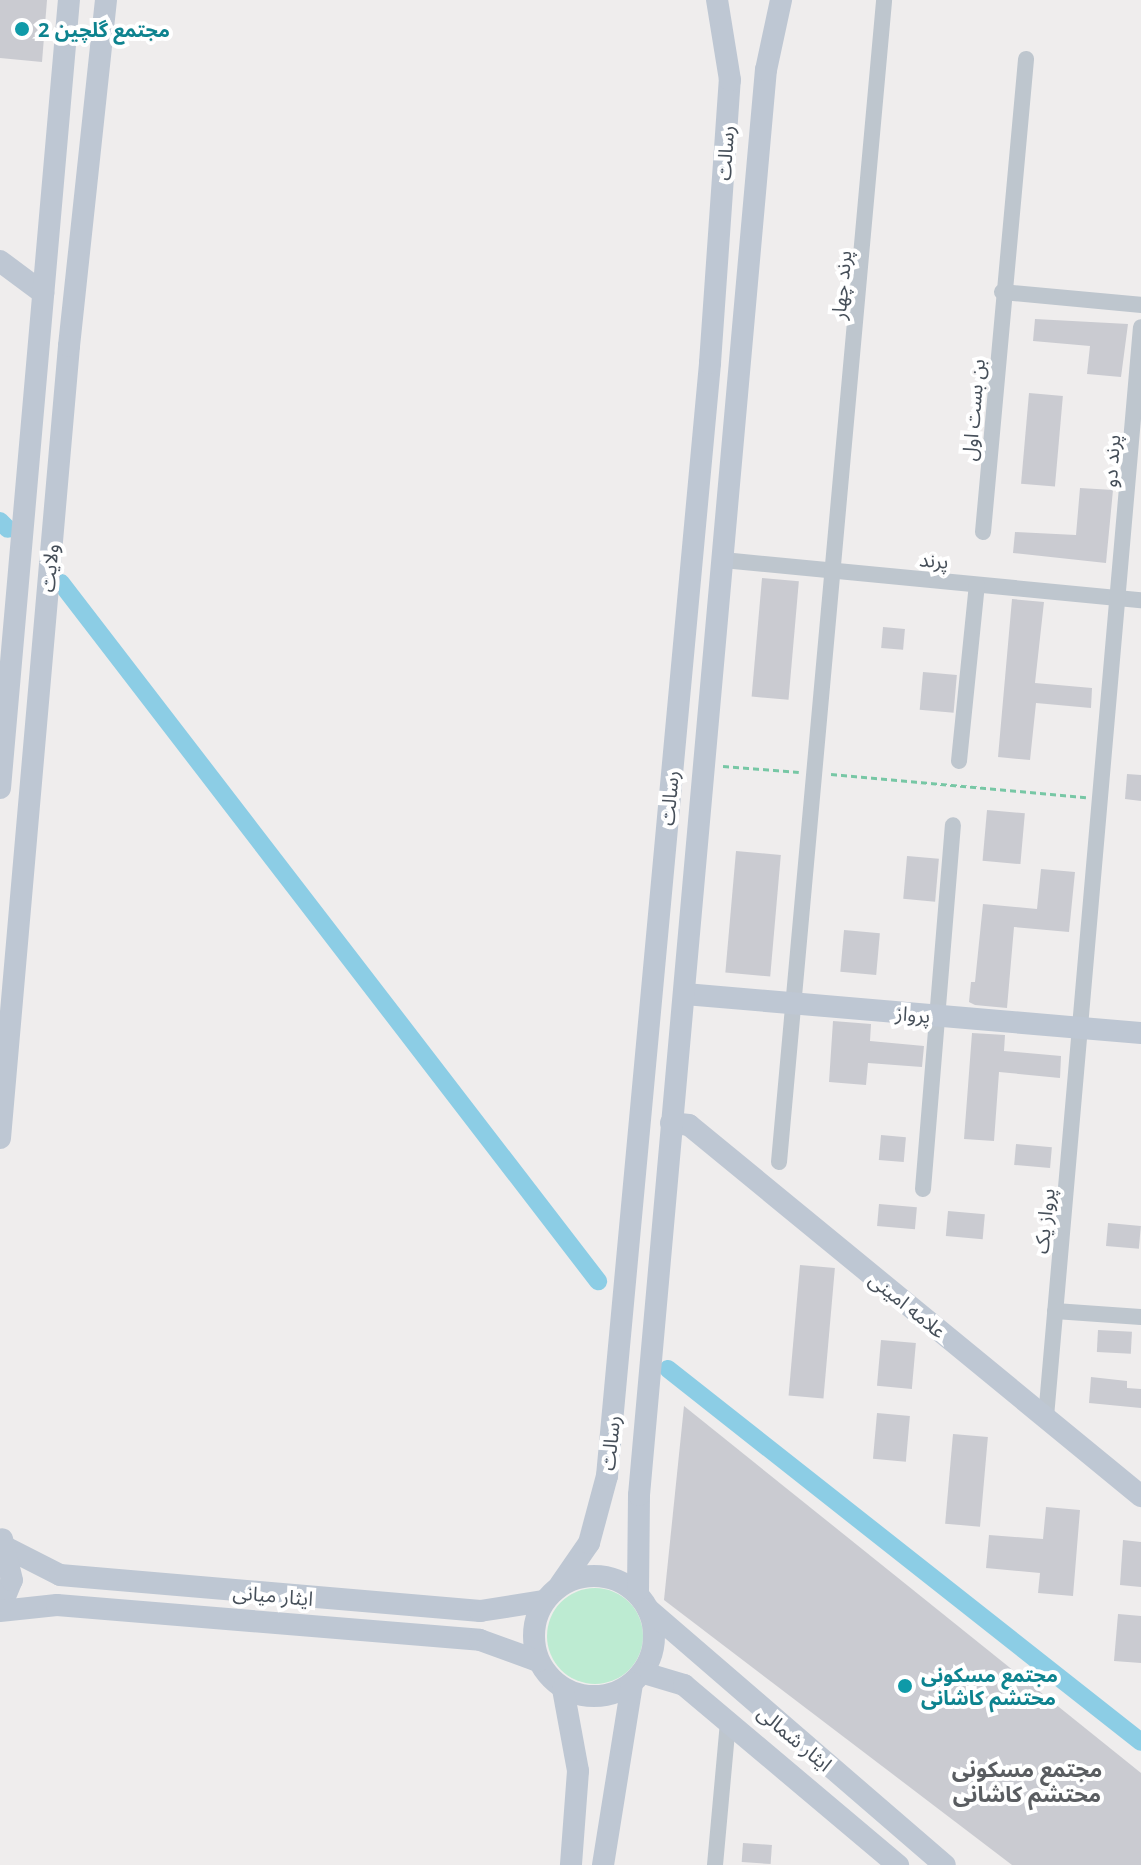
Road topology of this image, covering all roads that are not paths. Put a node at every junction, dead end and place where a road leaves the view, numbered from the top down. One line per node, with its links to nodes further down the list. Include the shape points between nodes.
1 (69, 0): 9 (street, ولایت)
2 (106, 0): 30 (street, ولایت, via 66,377)
3 (717, 0): 38 (street, رسالت, via 730,80 711,347 607,1476 589,1543)
4 (781, 0): 13 (street, رسالت, via 766,70)
5 (884, 1): 14 (street, پرند چهار)
6 (1026, 59): 8 (street, بن بست اول)
7 (0, 261): 9 (street)
8 (1002, 292): 10 (street); 12 (street, بن بست اول)
9 (43, 293): 16 (street, ولایت)
10 (1141, 305)
11 (1141, 327): 17 (street, پرند دو)
12 (983, 532)
13 (723, 560): 14 (street, پرند); 24 (street, رسالت)
14 (832, 571): 15 (street, پرند); 25 (street, پرند چهار)
15 (977, 585): 17 (street, پرند); 20 (street)
16 (8, 597): 19 (street, ولایت)
17 (1120, 598): 18 (street, پرند); 22 (street, پرند دو)
18 (1141, 600)
19 (5, 671): 21 (street, ولایت)
20 (959, 761)
21 (0, 788)
22 (1102, 798): 27 (street, پرواز یک)
23 (953, 825): 26 (street)
24 (685, 994): 25 (street, پرواز); 29 (street, رسالت)
25 (792, 1003): 26 (street, پرواز); 31 (street, پرند چهار)
26 (937, 1016): 27 (street, پرواز); 32 (street)
27 (1083, 1028): 28 (street, پرواز); 33 (street, پرواز یک)
28 (1141, 1033)
29 (671, 1123): 35 (street, علامه امینی, via 689,1125); 39 (street, رسالت, via 639,1495)
30 (0, 1138)
31 (779, 1162)
32 (923, 1189)
33 (1055, 1311): 34 (street); 35 (street, پرواز یک)
34 (1141, 1317)
35 (1046, 1417): 36 (street, علامه امینی)
36 (1141, 1496)
37 (4, 1542): 38 (street, ایثار میانی, via 60,1575 480,1611); 40 (street, via 12,1580)
38 (552, 1593): 39 (street, via 598,1576); 41 (street, via 536,1620)
39 (643, 1600): 42 (street, via 652,1650); 49 (street, ایثار شمالی)
40 (0, 1610): 41 (street, ایثار میانی, via 57,1605 480,1640)
41 (538, 1661): 43 (street)
42 (638, 1678): 43 (street, via 598,1696); 44 (street, ایثار شمالی, via 684,1685); 46 (street)
43 (563, 1689): 45 (street, via 578,1771)
44 (728, 1722): 47 (street); 48 (street, ایثار شمالی)
45 (571, 1865)
46 (603, 1865)
47 (715, 1865)
48 (898, 1865)
49 (945, 1865)

